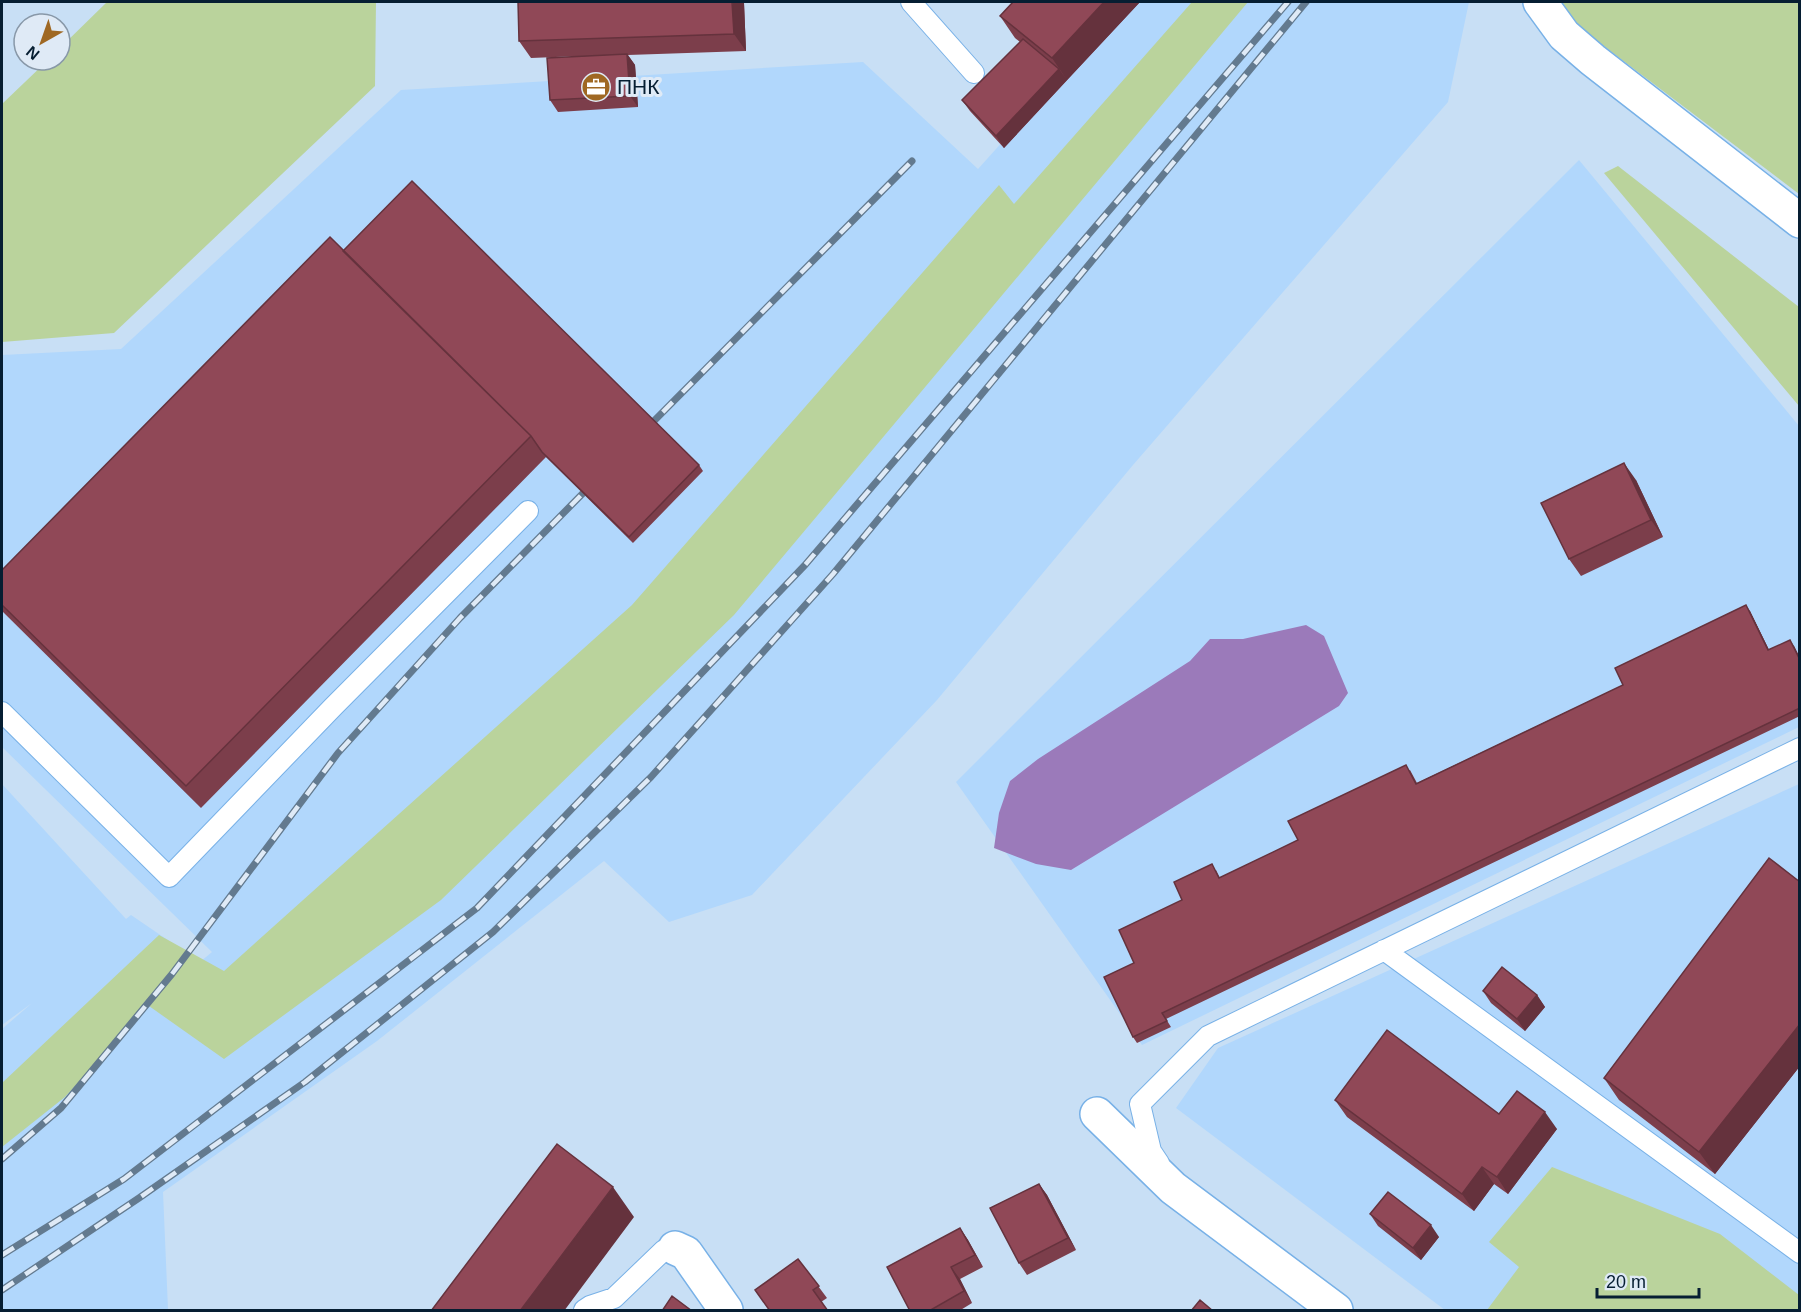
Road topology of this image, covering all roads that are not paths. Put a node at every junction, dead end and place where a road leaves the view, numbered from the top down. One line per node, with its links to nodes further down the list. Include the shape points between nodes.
1 (911, 2): 3 (lane)
2 (1539, 2): 4 (street, via 1564,35 1593,60)
3 (974, 73)
4 (1800, 221)
5 (528, 512): 6 (lane, via 169,877)
6 (2, 712)
7 (1800, 748): 8 (lane)
8 (1384, 950): 10 (lane, via 1208,1036 1140,1104 1151,1150); 12 (lane)
9 (1097, 1114): 10 (street)
10 (1173, 1188): 15 (street)
11 (675, 1248): 13 (lane, via 664,1250 614,1298); 14 (street, via 686,1253)
12 (1800, 1253)
13 (584, 1311)
14 (726, 1311)
15 (1336, 1311)

